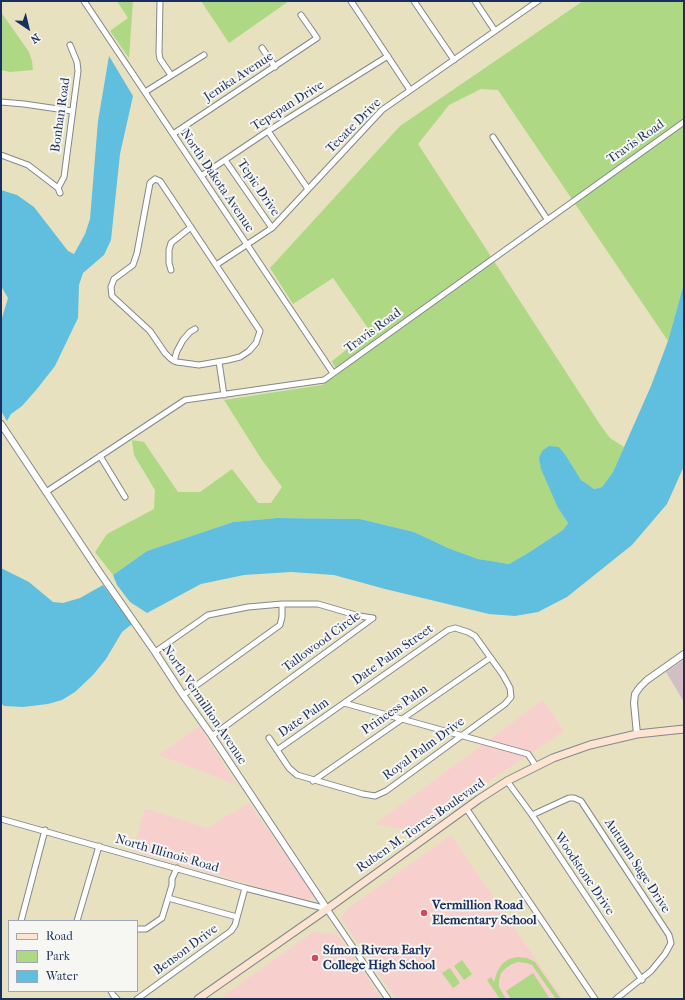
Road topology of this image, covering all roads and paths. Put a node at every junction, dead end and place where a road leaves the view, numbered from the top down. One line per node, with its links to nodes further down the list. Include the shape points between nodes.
1 (84, 1): 17 (street, North Dakota Avenue)
2 (160, 1): 15 (street, via 158,53)
3 (351, 1): 12 (street)
4 (414, 1): 13 (street)
5 (476, 1): 8 (street)
6 (537, 1): 8 (street, Tecate Drive)
7 (301, 15): 14 (street, Jenika Avenue, via 317,38)
8 (495, 31): 13 (street, Tecate Drive)
9 (70, 45): 19 (street, Bonhan Road, via 78,71)
10 (262, 48): 14 (street)
11 (204, 55): 15 (street)
12 (388, 56): 16 (street); 21 (street, Tepepan Drive)
13 (454, 60): 16 (street, Tecate Drive)
14 (275, 67): 22 (street, Jenika Avenue)
15 (171, 75): 17 (street)
16 (410, 90): 27 (street, Tecate Drive, via 382,110)
17 (145, 92): 22 (street, North Dakota Avenue)
18 (1, 102): 19 (street)
19 (72, 111): 24 (street, Bonhan Road, via 64,177 59,190 28,165)
20 (684, 122): 28 (street, Travis Road)
21 (268, 131): 25 (street, Tepepan Drive); 27 (street)
22 (172, 134): 26 (street, North Dakota Avenue)
23 (493, 137): 28 (street)
24 (1, 155)
25 (225, 160): 26 (street, Tepepan Drive); 30 (street, Tepic Drive)
26 (201, 176): 31 (street, North Dakota Avenue)
27 (308, 190): 30 (street, Tecate Drive)
28 (547, 219): 37 (street, Travis Road)
29 (192, 227): 32 (street); 33 (street, via 171,243 168,250); 35 (street, via 160,180 155,178 150,183 133,265 114,280 111,287 112,296 150,332)
30 (272, 228): 31 (street, Tecate Drive)
31 (247, 246): 32 (street, Tecate Drive); 37 (street, North Dakota Avenue)
32 (216, 265): 36 (street, via 260,331 256,343 249,351 240,357)
33 (171, 270)
34 (195, 329): 35 (street, via 183,340)
35 (174, 361): 36 (street, via 199,365)
36 (219, 362): 38 (street)
37 (333, 373): 38 (street, Travis Road, via 324,380)
38 (224, 395): 40 (street, Travis Road, via 184,400)
39 (1, 424): 41 (street, North Vermillion Avenue)
40 (100, 456): 41 (street, Travis Road); 42 (street)
41 (46, 492): 45 (street, North Vermillion Avenue)
42 (125, 497)
43 (282, 604): 45 (street, Tallowood Circle, via 248,607 208,615); 48 (street, via 280,625); 54 (street, Tallowood Circle, via 318,604 373,618)
44 (455, 628): 47 (street, Royal Palm Drive, via 475,636); 49 (street, Date Palm Street, via 448,630)
45 (155, 652): 48 (street, North Vermillion Avenue)
46 (684, 654): 52 (street, via 647,680 635,694)
47 (490, 658): 50 (street, Princess Palm); 53 (street, Royal Palm Drive, via 510,688 511,697)
48 (183, 695): 54 (street, North Vermillion Avenue)
49 (344, 703): 50 (street); 56 (street, Date Palm)
50 (402, 719): 53 (street); 58 (street, Princess Palm)
51 (684, 728): 52 (main road, Ruben M. Torres Boulevard)
52 (637, 734): 57 (main road, Ruben M. Torres Boulevard, via 590,745)
53 (462, 735): 57 (street, via 528,754); 58 (street, Royal Palm Drive, via 386,791 375,796)
54 (212, 736): 68 (street, North Vermillion Avenue)
55 (269, 738): 56 (street, Royal Palm Drive)
56 (277, 750): 58 (street, Royal Palm Drive, via 297,775)
57 (536, 766): 59 (main road, Ruben M. Torres Boulevard)
58 (313, 781)
59 (507, 781): 60 (main road, Ruben M. Torres Boulevard); 61 (street, Woodstone Drive)
60 (466, 808): 68 (main road, Ruben M. Torres Boulevard); 77 (street)
61 (532, 815): 73 (street, Woodstone Drive); 73 (street, Autumn Sage Drive, via 569,798 581,801 669,935 671,943 665,954)
62 (1, 819): 63 (street, North Illinois Road)
63 (44, 830): 64 (street, North Illinois Road); 70 (street)
64 (99, 846): 65 (street, North Illinois Road); 71 (street)
65 (177, 868): 66 (street, North Illinois Road); 67 (street)
66 (245, 888): 68 (street, North Illinois Road); 69 (street, Benson Drive)
67 (168, 898): 69 (street); 72 (street, via 162,918 146,929)
68 (327, 909): 75 (main road, Ruben M. Torres Boulevard); 76 (street, North Vermillion Avenue)
69 (237, 917): 74 (street, Benson Drive, via 231,931)
70 (21, 920)
71 (77, 920)
72 (138, 929)
73 (642, 980): 78 (street, Autumn Sage Drive)
74 (137, 999)
75 (198, 999)
76 (388, 999)
77 (595, 999)
78 (616, 999)

